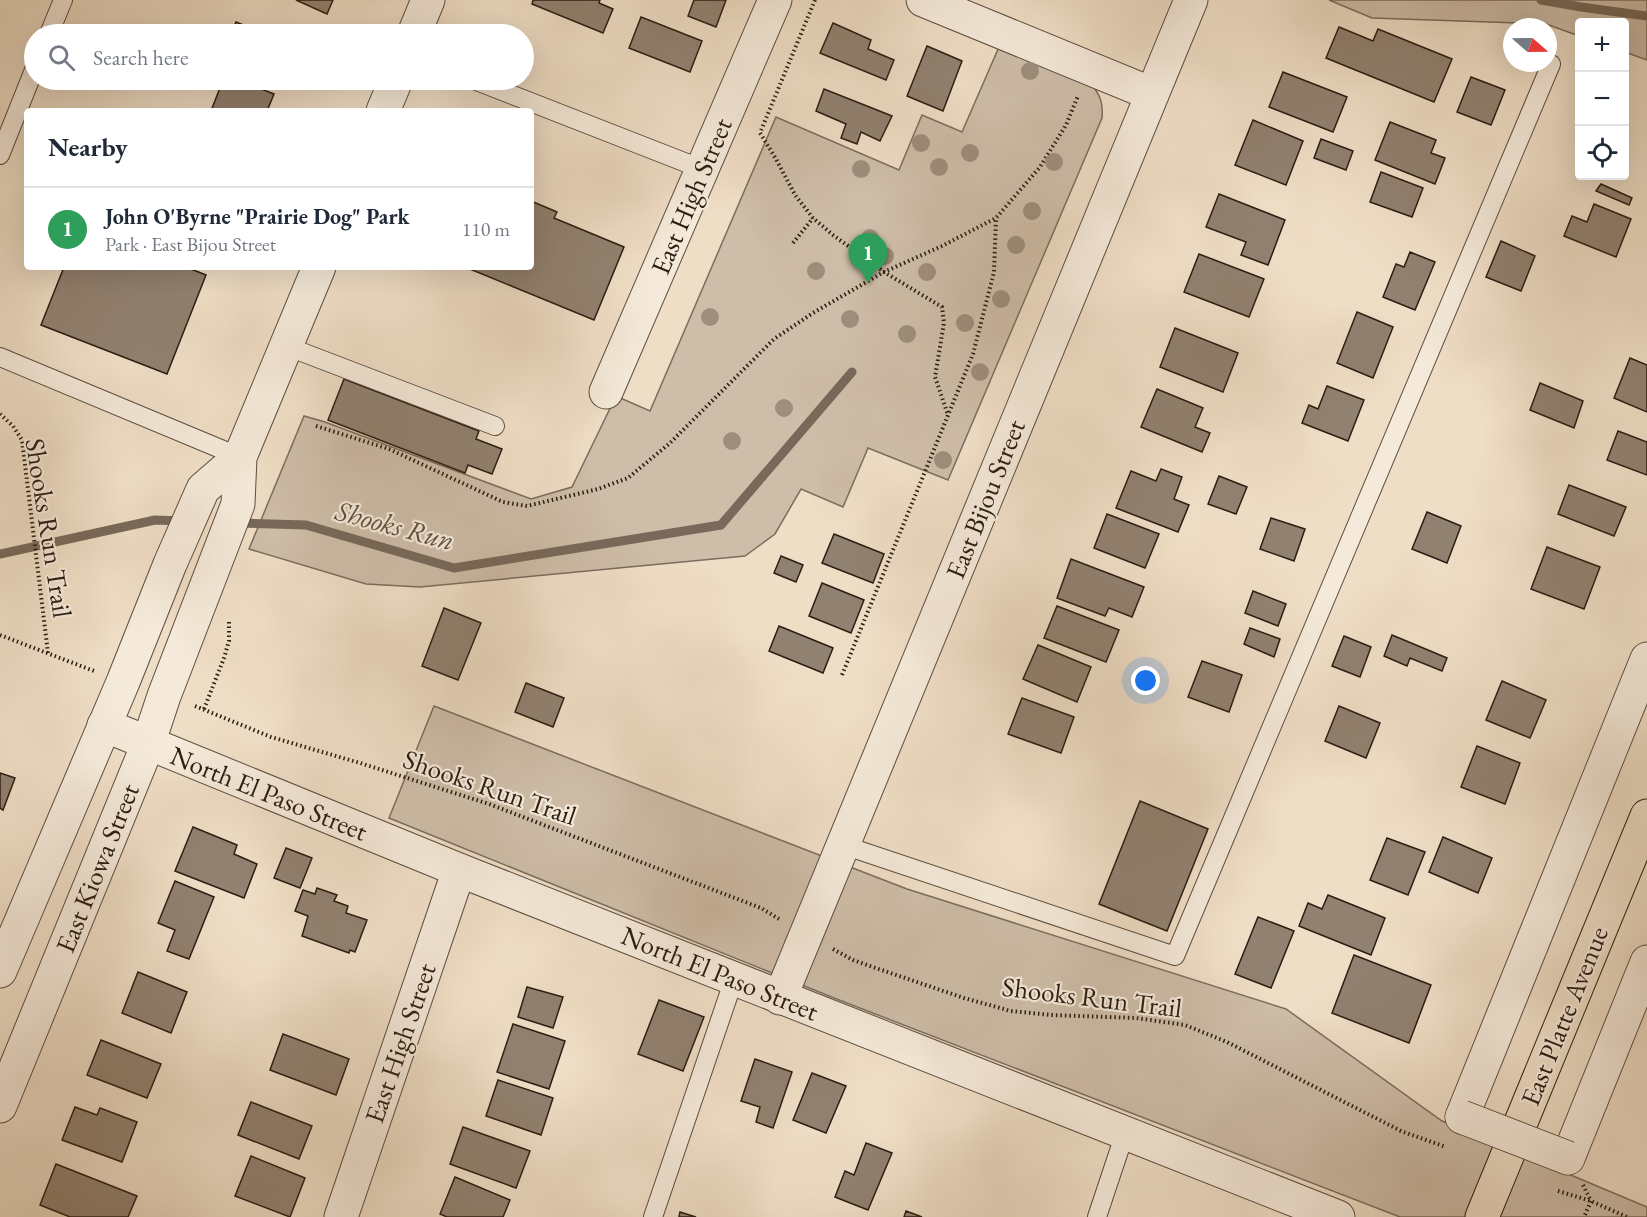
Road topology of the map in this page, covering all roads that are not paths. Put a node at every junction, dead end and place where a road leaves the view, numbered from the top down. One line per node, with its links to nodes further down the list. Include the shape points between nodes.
1 (63, 0): 6 (lane)
2 (428, 0): 7 (street)
3 (775, 0): 15 (street, East High Street)
4 (923, 0): 12 (street)
5 (1191, 0): 12 (street, East Bijou Street)
6 (53, 24)
7 (418, 24)
8 (1548, 72): 26 (lane, via 1175,956)
9 (26, 90): 14 (lane)
10 (392, 90): 13 (street)
11 (500, 90): 15 (lane)
12 (1152, 94): 26 (street, East Bijou Street)
13 (384, 108)
14 (0, 155)
15 (702, 169): 19 (street, East High Street)
16 (318, 270): 17 (street, East Kiowa Street)
17 (286, 346): 20 (lane); 21 (street, East Kiowa Street)
18 (0, 357): 21 (lane)
19 (606, 392)
20 (495, 426)
21 (240, 458): 23 (street, East Kiowa Street, via 202,489); 24 (street, East Kiowa Street, via 238,504)
22 (1647, 659): 28 (street, bridge, via 1462,1117 1568,1158)
23 (104, 725): 24 (street, North El Paso Street); 29 (street, East Kiowa Street)
24 (148, 744): 27 (street, North El Paso Street); 32 (street, East Kiowa Street)
25 (1647, 816): 38 (main road, East Platte Avenue)
26 (843, 845): 31 (street, East Bijou Street)
27 (459, 870): 30 (street, North El Paso Street); 34 (street, East High Street)
28 (1647, 962)
29 (0, 971)
30 (734, 979): 31 (street, North El Paso Street); 35 (lane)
31 (780, 998): 33 (street, North El Paso Street)
32 (0, 1106)
33 (1125, 1133): 36 (lane); 37 (street, North El Paso Street)
34 (341, 1217)
35 (653, 1217)
36 (1097, 1217)
37 (1338, 1217)
38 (1482, 1217)

